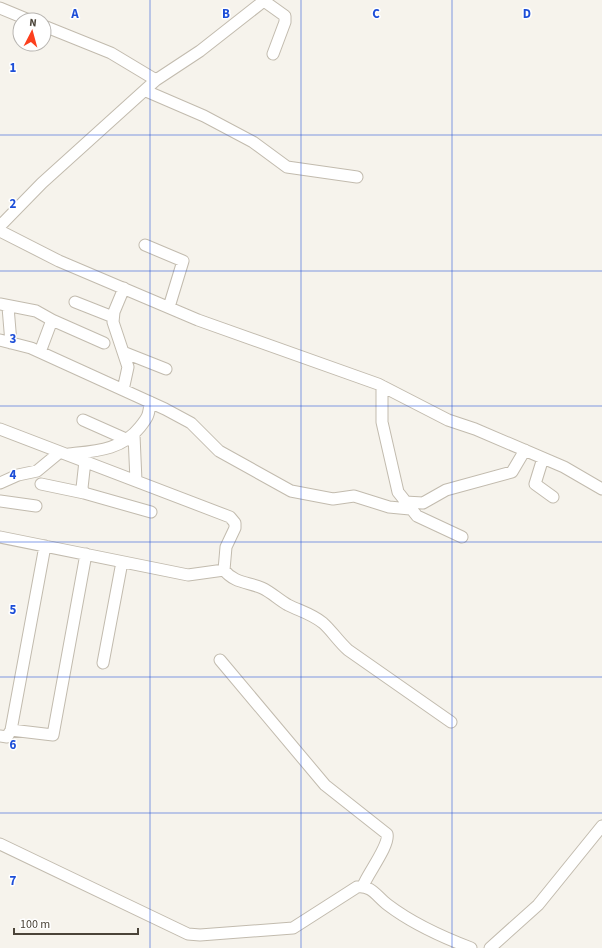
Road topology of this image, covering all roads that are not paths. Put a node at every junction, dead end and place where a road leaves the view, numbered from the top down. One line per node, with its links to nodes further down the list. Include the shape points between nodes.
1 (265, 0): 5 (street, via 285,16); 6 (street, via 200,51)
2 (0, 8): 3 (street)
3 (12, 13)
4 (52, 29): 6 (street, via 111,53)
5 (273, 54)
6 (156, 80): 7 (street)
7 (146, 91): 8 (street, via 204,116 253,142 287,168); 9 (street, via 42,183)
8 (357, 177)
9 (0, 226)
10 (0, 231): 12 (street, via 59,261)
11 (145, 245): 15 (street, via 183,261)
12 (124, 288): 15 (street); 16 (street)
13 (75, 302): 16 (street)
14 (4, 306): 17 (street, via 36,311); 18 (street)
15 (169, 307): 23 (street)
16 (113, 317): 21 (street)
17 (52, 320): 19 (street); 20 (street)
18 (6, 342): 20 (street)
19 (104, 343)
20 (40, 352): 24 (street)
21 (123, 352): 22 (street); 24 (street, via 128,367)
22 (166, 369)
23 (382, 386): 32 (street, via 458,424); 44 (street, via 382,422 396,488)
24 (123, 390): 25 (street)
25 (150, 402): 26 (street); 27 (street)
26 (165, 409): 27 (street); 44 (street, via 190,423 219,451 291,491 333,499 354,496 386,506)
27 (149, 415): 30 (street)
28 (83, 420): 30 (street)
29 (0, 429): 31 (street)
30 (131, 437): 33 (street, via 114,447); 37 (street)
31 (42, 445): 33 (street); 36 (street)
32 (525, 450): 34 (street); 44 (street, via 511,473 446,490 423,503)
33 (63, 453): 35 (street); 36 (street)
34 (543, 458): 40 (street); 42 (street, via 535,484)
35 (85, 461): 37 (street); 41 (street, via 82,488)
36 (46, 464): 38 (street, via 37,471)
37 (136, 481): 52 (street, via 233,520 235,528 226,546)
38 (0, 483)
39 (41, 484): 41 (street)
40 (602, 489)
41 (84, 493): 46 (street)
42 (554, 497)
43 (0, 501): 45 (street)
44 (408, 505): 48 (street, via 417,516)
45 (36, 506)
46 (151, 512)
47 (0, 537): 49 (street)
48 (462, 537)
49 (45, 546): 50 (street); 56 (street)
50 (86, 554): 51 (street); 56 (street, via 52,735)
51 (122, 562): 52 (street, via 188,575); 54 (street)
52 (224, 570): 55 (street, via 232,580 262,588 289,605 309,613 348,650)
53 (220, 660): 60 (street, via 325,785 387,834 387,843)
54 (102, 662)
55 (451, 722)
56 (11, 730): 57 (street, via 7,737)
57 (0, 736)
58 (602, 826): 62 (street, via 538,905)
59 (0, 844): 60 (street, via 188,934 293,928 357,887)
60 (363, 886): 61 (street, via 370,888 405,918)
61 (471, 948)
62 (490, 948)

